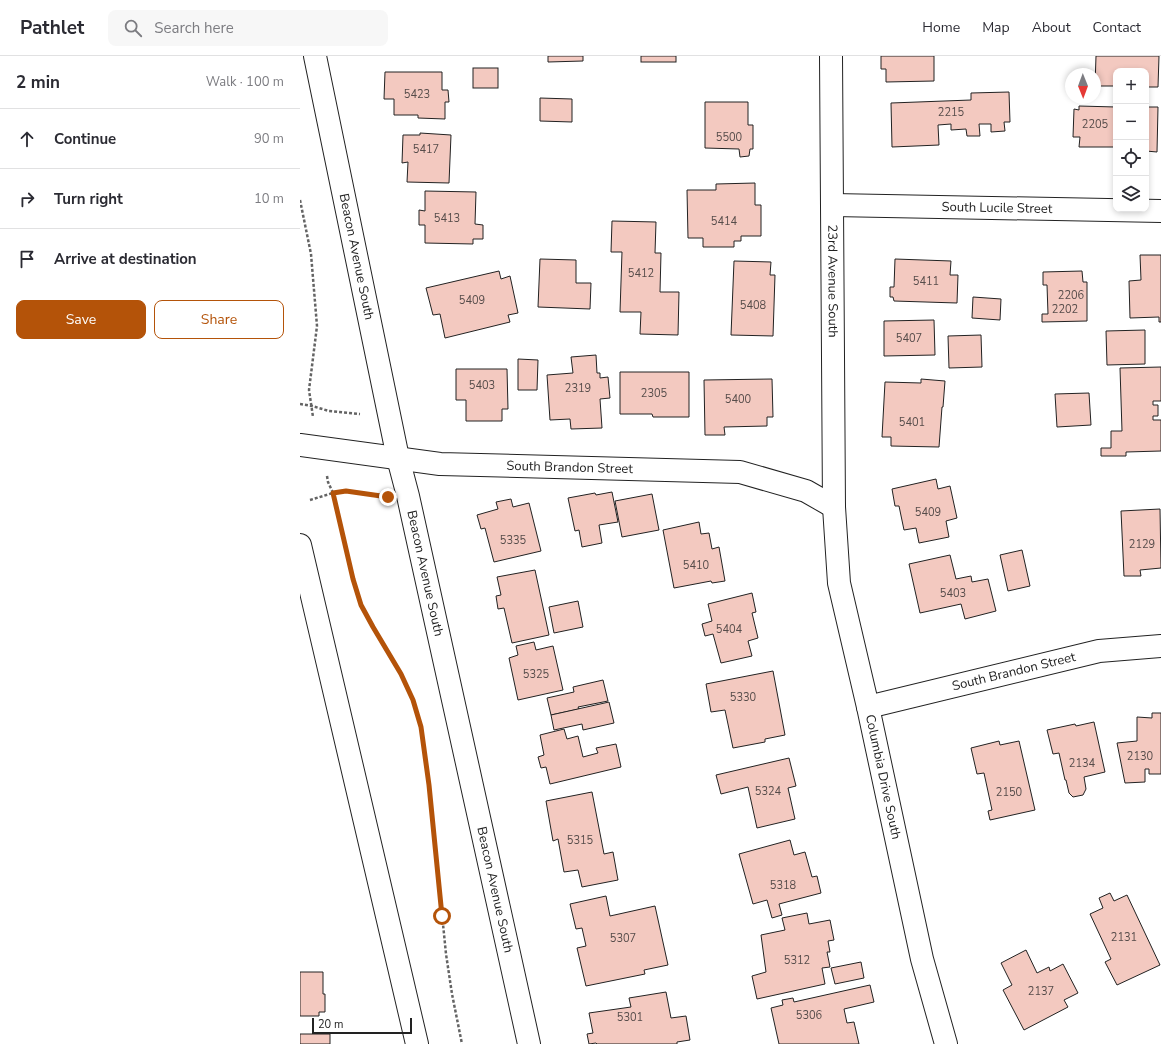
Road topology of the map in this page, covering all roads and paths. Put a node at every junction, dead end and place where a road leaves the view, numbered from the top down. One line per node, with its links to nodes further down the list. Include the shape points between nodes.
1 (315, 56): 11 (street, Beacon Avenue South)
2 (831, 56): 4 (street, 23rd Avenue South)
3 (300, 200): 7 (path, via 311,254 317,326 309,390)
4 (833, 205): 5 (street, South Lucile Street); 16 (street, 23rd Avenue South)
5 (1161, 211)
6 (300, 404): 7 (path)
7 (312, 406): 8 (path, via 329,411); 9 (path)
8 (364, 414)
9 (314, 420)
10 (300, 446): 11 (street, South Brandon Street)
11 (398, 458): 16 (street, South Brandon Street, via 440,464 740,472 806,491); 22 (street, Beacon Avenue South)
12 (326, 471): 13 (path)
13 (333, 493): 14 (path, via 346,491); 15 (path); 21 (path, via 361,605 401,674 413,700 421,727 446,954)
14 (381, 496)
15 (310, 500)
16 (834, 507): 19 (street, Columbia Drive South, via 839,582)
17 (300, 545): 20 (street)
18 (1161, 646): 19 (street, South Brandon Street, via 1099,651)
19 (868, 707): 23 (street, Columbia Drive South, via 922,959)
20 (417, 1044)
21 (462, 1044)
22 (529, 1044)
23 (946, 1044)

